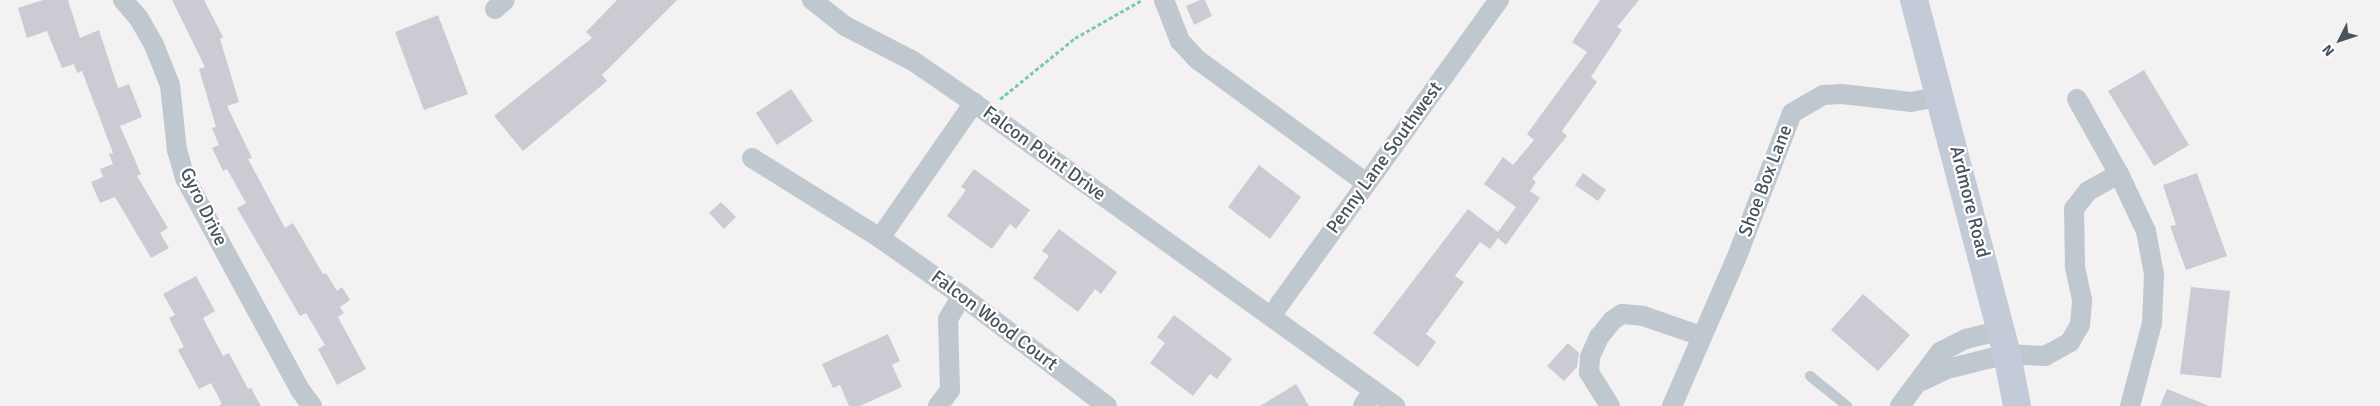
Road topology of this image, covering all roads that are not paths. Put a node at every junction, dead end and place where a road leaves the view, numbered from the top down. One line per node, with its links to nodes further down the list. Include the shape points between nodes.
1 (123, 0): 19 (street, Gyro Drive, via 138,17 154,45 170,85 177,150 185,178 300,390)
2 (812, 0): 8 (street, Falcon Point Drive, via 845,26 912,61)
3 (1164, 0): 11 (street, via 1180,40 1198,60)
4 (1500, 0): 11 (street, Penny Lane Southwest)
5 (1914, 0): 6 (street, Ardmore Road)
6 (1942, 96): 15 (street, Shoe Box Lane, via 1911,102 1823,95 1792,113 1736,259); 16 (street, Ardmore Road)
7 (2076, 99): 10 (street)
8 (980, 107): 12 (street); 14 (street, Falcon Point Drive)
9 (752, 158): 12 (street, Falcon Wood Court)
10 (2119, 174): 16 (street, via 2088,191 2074,209 2074,266 2082,300 2080,325 2070,342 2045,356); 28 (street, via 2146,232 2154,274 2152,323)
11 (1366, 183): 14 (street, Penny Lane Southwest)
12 (880, 238): 13 (street, Falcon Wood Court)
13 (962, 296): 20 (street, via 948,318 950,390); 21 (street, Falcon Wood Court)
14 (1271, 316): 18 (street, Falcon Point Drive)
15 (1701, 336): 23 (street, via 1642,316 1622,314 1613,320 1599,337 1590,357 1589,372); 24 (street, Shoe Box Lane)
16 (2004, 342): 26 (street, via 1966,339 1940,352 1922,381); 27 (street, Ardmore Road)
17 (1810, 376): 25 (lane)
18 (1368, 398): 22 (street, Falcon Point Drive)
19 (312, 406)
20 (938, 406)
21 (1107, 406)
22 (1395, 406)
23 (1610, 406)
24 (1672, 406)
25 (1847, 406)
26 (1900, 406)
27 (2017, 406)
28 (2130, 406)

